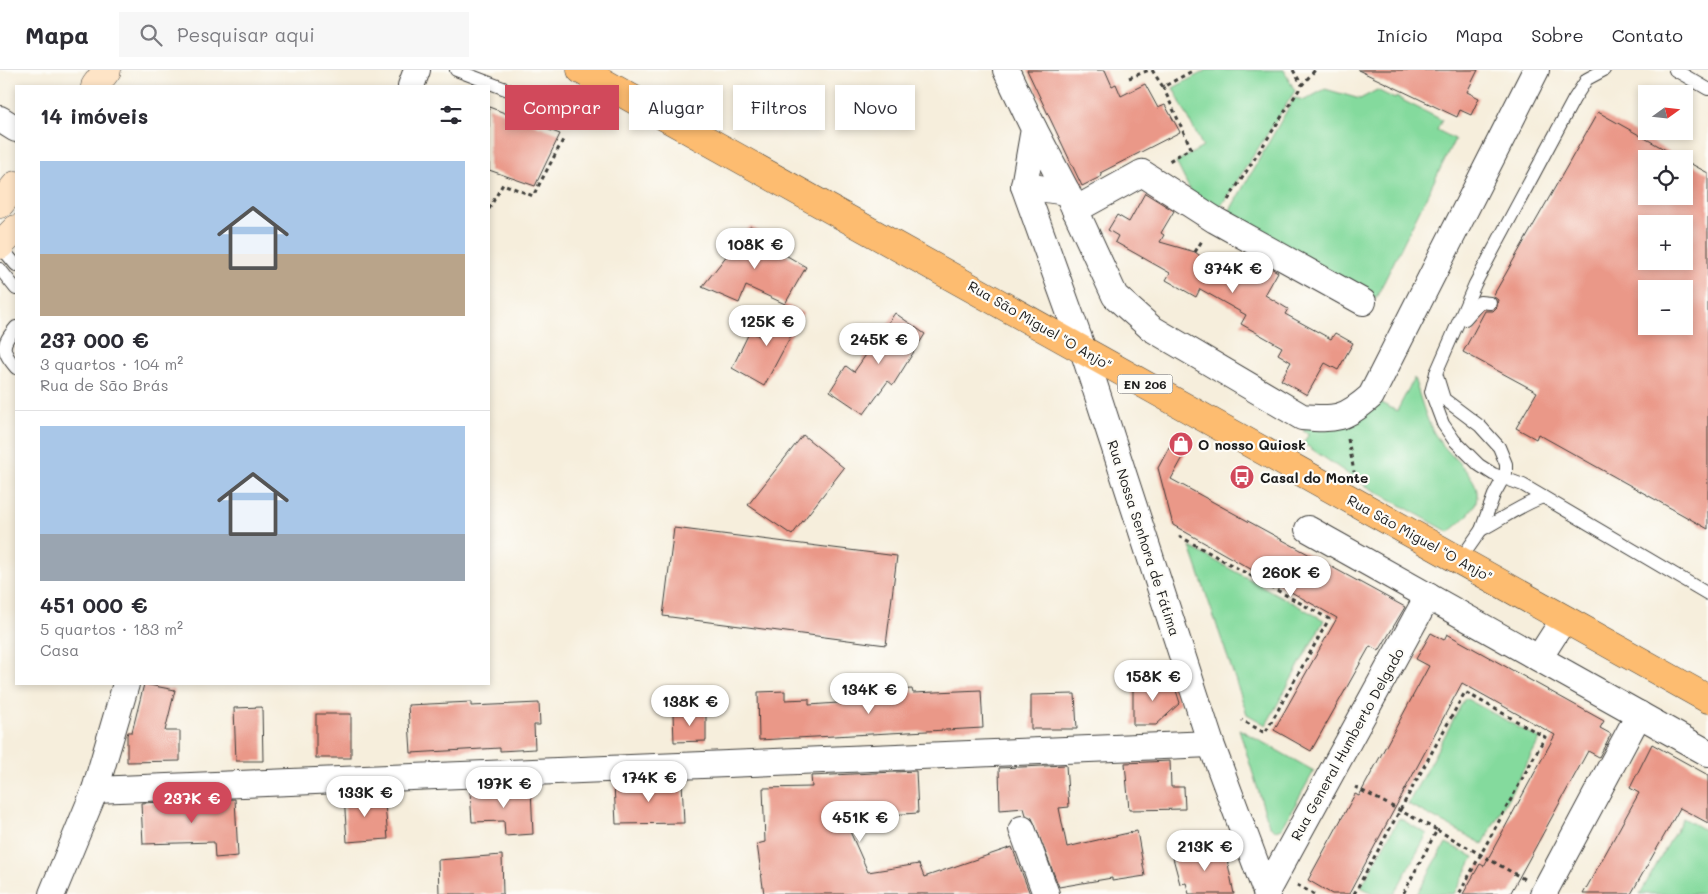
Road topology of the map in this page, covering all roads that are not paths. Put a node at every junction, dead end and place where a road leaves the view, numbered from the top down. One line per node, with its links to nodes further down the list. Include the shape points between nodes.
1 (107, 70): 9 (main road)
2 (417, 70): 10 (street)
3 (456, 70): 11 (lane)
4 (581, 70): 29 (main road, Rua São Miguel "O Anjo" / EN 206)
5 (1006, 70): 15 (street)
6 (1536, 70): 18 (street, via 1371,396 1354,412 1344,415 1328,419 1302,417 1151,328 1115,296)
7 (1604, 70): 27 (lane, via 1587,79 1574,99 1476,284)
8 (1675, 70): 12 (lane)
9 (96, 85)
10 (411, 85)
11 (505, 89)
12 (1708, 89)
13 (0, 119): 14 (street)
14 (15, 128)
15 (1034, 129): 17 (street); 18 (street)
16 (15, 186): 19 (main road)
17 (1024, 186): 18 (street); 29 (street, Rua Nossa Senhora de Fátima)
18 (1071, 201): 25 (street, via 1142,174 1215,220)
19 (0, 204)
20 (15, 230): 21 (main road)
21 (0, 246): 22 (lane)
22 (15, 264)
23 (0, 269): 24 (lane)
24 (15, 289)
25 (1363, 302)
26 (1490, 303): 27 (lane, via 1480,302)
27 (1458, 327): 31 (lane)
28 (15, 328): 30 (lane, via 4,347)
29 (1083, 350): 38 (main road, Rua São Miguel "O Anjo" / EN 206); 46 (street, Rua Nossa Senhora de Fátima)
30 (15, 367)
31 (1436, 372): 32 (lane, via 1444,399 1480,426 1499,447 1506,464); 32 (lane, via 1432,392 1443,424 1479,465)
32 (1503, 478): 33 (lane); 34 (lane)
33 (1523, 485): 34 (lane, via 1507,486); 35 (lane)
34 (1494, 494): 37 (lane)
35 (1543, 497): 37 (lane, via 1524,504); 39 (lane)
36 (1308, 529): 40 (street)
37 (1481, 530): 38 (lane)
38 (1460, 560): 41 (main road, Rua São Miguel "O Anjo" / EN 206)
39 (1708, 594)
40 (1428, 596): 42 (street); 51 (street, Rua General Humberto Delgado)
41 (1564, 619): 42 (street); 44 (main road, Rua São Miguel "O Anjo" / EN 206)
42 (1539, 658): 45 (street)
43 (126, 685): 48 (street)
44 (1708, 699)
45 (1639, 714): 47 (street); 50 (street)
46 (1211, 744): 48 (street); 51 (street, Rua Nossa Senhora de Fátima)
47 (1708, 753)
48 (95, 790): 52 (street)
49 (1022, 829): 53 (street)
50 (1534, 887)
51 (1267, 893)
52 (52, 894)
53 (1046, 894)

